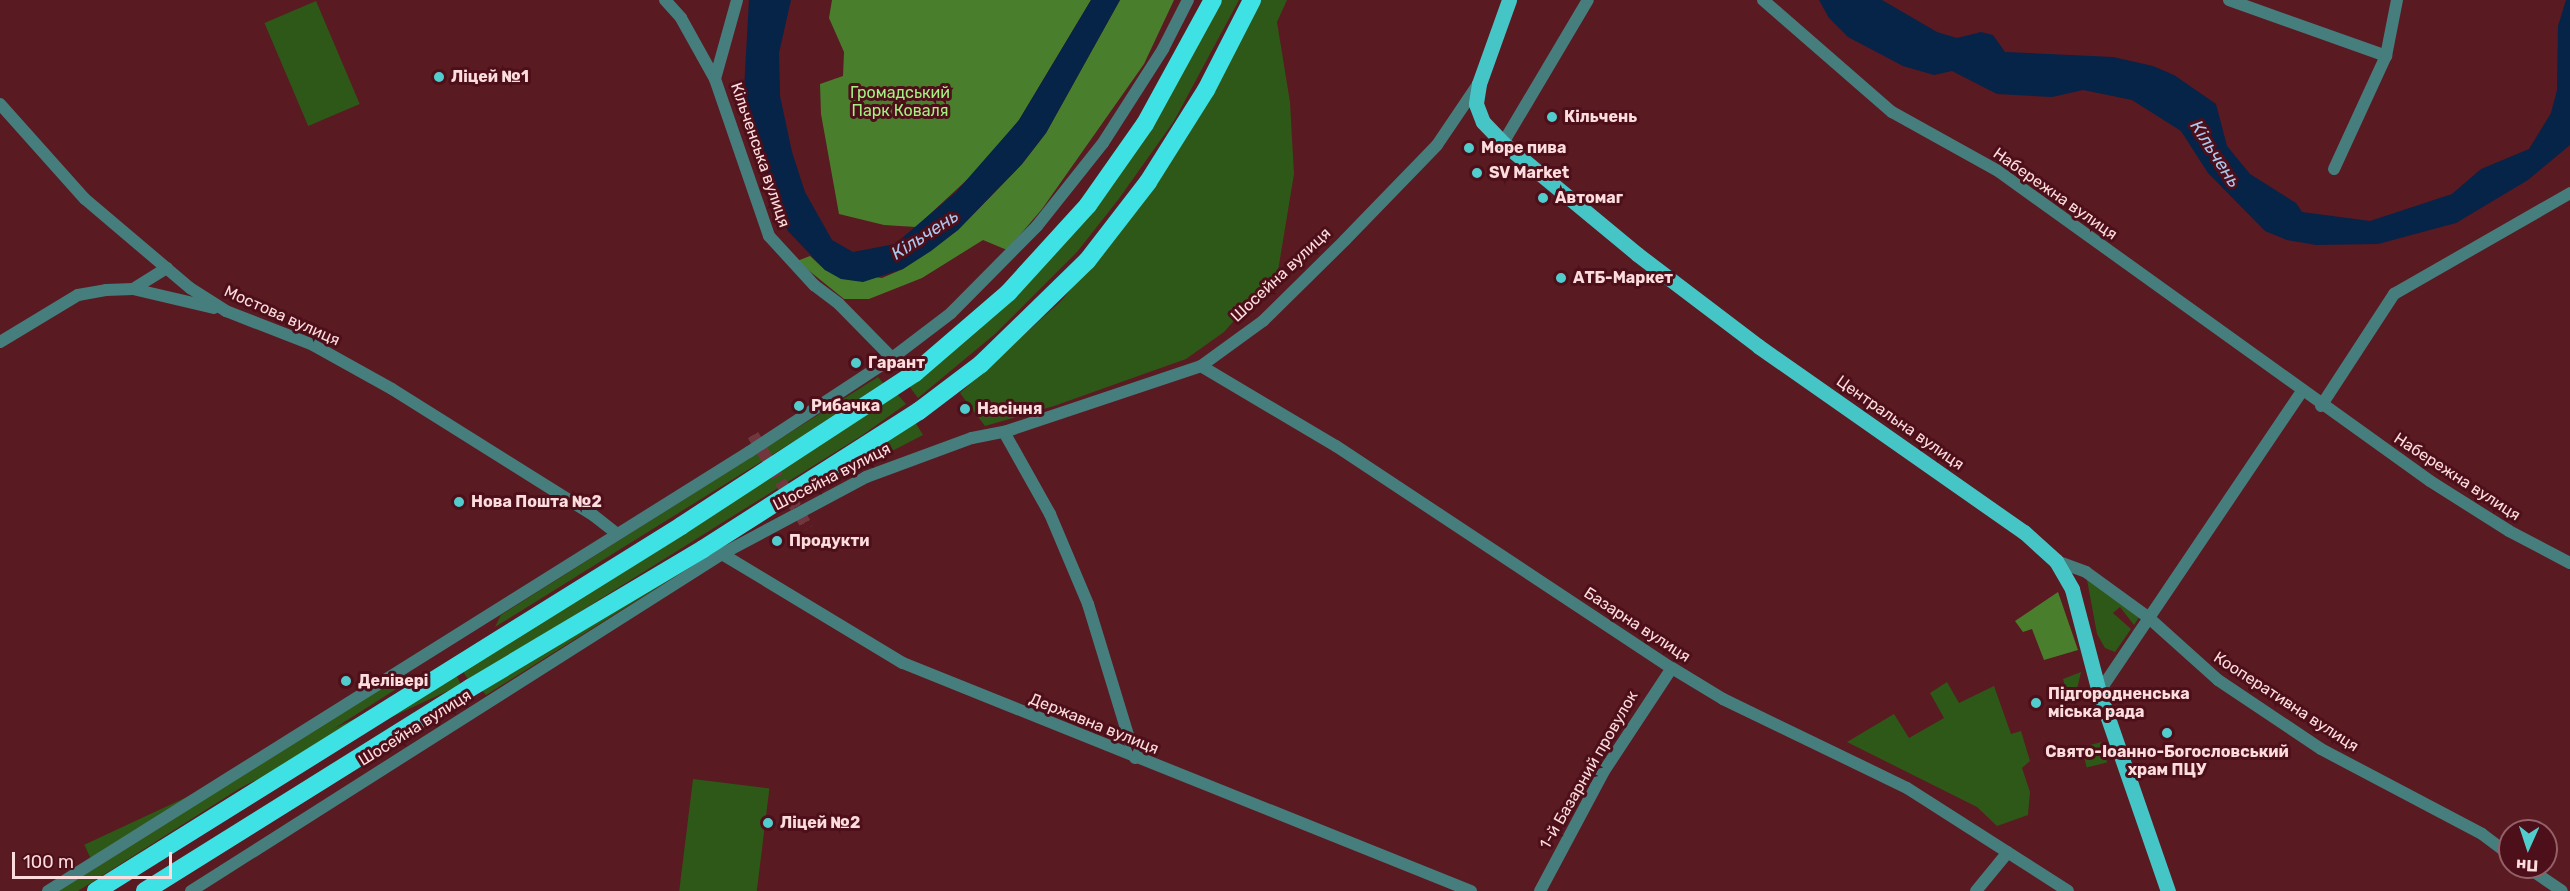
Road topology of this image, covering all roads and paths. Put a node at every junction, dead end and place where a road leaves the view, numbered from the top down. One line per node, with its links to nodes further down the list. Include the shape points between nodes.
1 (665, 0): 12 (street, Кільченська вулиця, via 681,18)
2 (737, 0): 12 (street)
3 (1188, 0): 22 (street, via 1164,49 1103,143 1037,226 984,284)
4 (1212, 0): 39 (highway, via 1145,124 1088,205 1008,293 915,373 681,526)
5 (1252, 0): 40 (highway, via 1206,90 1148,182 1087,261 981,364 919,411 723,537 470,688)
6 (1509, 0): 13 (main road, Шосейна вулиця)
7 (1588, 0): 15 (street)
8 (1763, 0): 24 (street, Набережна вулиця, via 1892,112 1998,171)
9 (2229, 0): 11 (street)
10 (2397, 0): 11 (street)
11 (2386, 56): 16 (street)
12 (715, 79): 22 (street, Кільченська вулиця, via 769,236 814,285 839,304)
13 (1479, 84): 15 (main road, Центральна вулиця, via 1476,104 1483,122); 23 (street, Шосейна вулиця, via 1437,145 1345,240 1263,321)
14 (0, 104): 18 (street, Мостова вулиця, via 85,199)
15 (1503, 143): 29 (main road, Центральна вулиця, via 1637,254 1758,346 2024,532)
16 (2334, 169)
17 (2570, 193): 25 (street, via 2394,294)
18 (167, 268): 19 (street); 20 (street, Мостова вулиця)
19 (133, 289): 20 (street); 21 (street, via 78,295)
20 (226, 311): 27 (street, Мостова вулиця, via 313,345 392,389)
21 (0, 342)
22 (892, 358): 27 (street)
23 (1201, 366): 26 (street, Шосейна вулиця); 32 (street, Базарна вулиця, via 1345,452)
24 (2302, 391): 25 (street, Набережна вулиця); 31 (street)
25 (2321, 406): 30 (street, Набережна вулиця, via 2510,531)
26 (1004, 432): 28 (street, Шосейна вулиця, via 972,438 899,462); 34 (street, via 1050,514 1088,604)
27 (616, 533): 38 (street)
28 (722, 554): 34 (street, Державна вулиця, via 903,663); 41 (street, Шосейна вулиця)
29 (2056, 561): 31 (street, Кооперативна вулиця, via 2086,572); 33 (main road, Центральна вулиця, via 2072,589)
30 (2570, 562)
31 (2149, 618): 33 (street); 35 (street, Кооперативна вулиця, via 2218,680 2321,749)
32 (1672, 668): 36 (street, Базарна вулиця, via 1733,704 1907,788); 43 (street, 1-й Базарний провулок, via 1616,751)
33 (2099, 692): 46 (main road, Центральна вулиця)
34 (1135, 758): 42 (street, Державна вулиця)
35 (2498, 846)
36 (2008, 852): 44 (street); 45 (street, Базарна вулиця)
37 (2544, 879): 47 (street)
38 (48, 891)
39 (96, 891)
40 (145, 891)
41 (191, 891)
42 (1471, 891)
43 (1540, 891)
44 (1976, 891)
45 (2067, 891)
46 (2168, 891)
47 (2562, 891)

